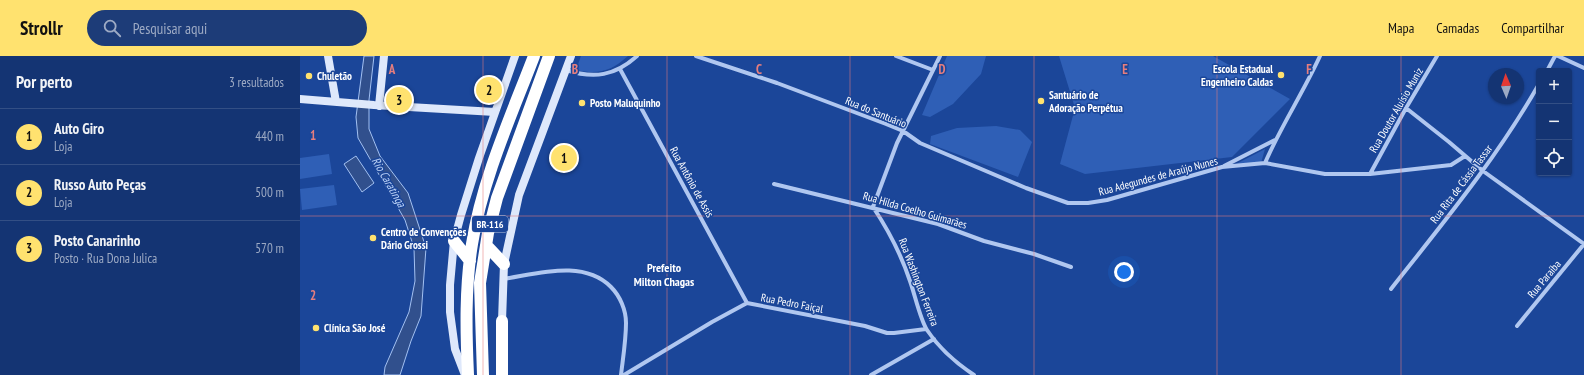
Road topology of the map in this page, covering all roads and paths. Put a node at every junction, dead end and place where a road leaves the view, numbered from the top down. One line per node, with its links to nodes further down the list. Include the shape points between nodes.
1 (328, 56): 21 (main road)
2 (384, 56): 22 (main road)
3 (515, 56): 24 (main road)
4 (534, 56): 38 (highway, BR-116, via 489,179 477,219)
5 (549, 56): 37 (highway, BR-116, via 497,198)
6 (571, 56): 17 (main road)
7 (637, 56): 16 (street)
8 (696, 56): 25 (street, Rua do Santuário, via 777,83)
9 (896, 56): 18 (street)
10 (940, 56): 18 (street)
11 (1320, 56): 26 (street)
12 (1437, 56): 23 (street, Rua Doutor Aluísio Muniz)
13 (1557, 56): 14 (street); 15 (street)
14 (1549, 68)
15 (1584, 68)
16 (620, 69): 17 (street, via 593,76); 43 (street, Rua Antônio de Assis)
17 (566, 70): 39 (main road, via 519,195)
18 (933, 70): 25 (street)
19 (1536, 89): 30 (street, Rua Rita de Cássia Tassar)
20 (300, 99): 21 (main road)
21 (336, 102): 22 (main road)
22 (376, 106): 24 (main road)
23 (1406, 108): 27 (street); 31 (street, Rua Doutor Aluísio Muniz)
24 (494, 112): 35 (main road)
25 (903, 131): 33 (street, Rua do Santuário, via 920,143); 34 (street)
26 (1276, 140): 28 (street); 29 (street)
27 (1465, 156): 30 (street); 31 (street, Rua Adegundes de Araújo Nunes, via 1451,165)
28 (1265, 163): 29 (street, Rua Adegundes de Araújo Nunes); 31 (street, Rua Adegundes de Araújo Nunes, via 1325,174)
29 (1222, 167): 33 (street, Rua Adegundes de Araújo Nunes, via 1107,200)
30 (1483, 172): 36 (street); 42 (street, Rua Rita de Cássia Tassar)
31 (1370, 174)
32 (774, 184): 34 (street, Rua Hilda Coelho Guimarães)
33 (1068, 203)
34 (873, 207): 40 (street, Rua Hilda Coelho Guimarães, via 938,224 984,241); 46 (street, Rua Washington Ferreira, via 900,254)
35 (454, 241): 38 (highway); 50 (main road, via 450,312 454,350)
36 (1584, 244): 45 (street, Rua Paraíba)
37 (486, 245): 39 (highway); 47 (highway, BR-116, via 480,283)
38 (470, 261): 48 (highway, BR-116)
39 (504, 264): 41 (main road)
40 (1071, 267)
41 (502, 279): 44 (main road); 53 (street, via 568,270 594,275 607,283 616,292 622,304 626,322)
42 (1391, 289)
43 (748, 303): 46 (street, Rua Pedro Faiçal, via 865,326 886,333); 54 (street, Rua Pedro Faiçal)
44 (502, 321): 47 (highway, via 492,329); 52 (highway)
45 (1517, 326)
46 (926, 329): 49 (street, Rua Washington Ferreira)
47 (482, 331): 48 (highway); 51 (highway, BR-116)
48 (466, 333): 50 (highway, BR-116)
49 (934, 339): 55 (street); 56 (street, Rua Washington Ferreira, via 959,365)
50 (467, 375)
51 (483, 375)
52 (502, 375)
53 (621, 375)
54 (624, 375)
55 (871, 375)
56 (974, 375)

